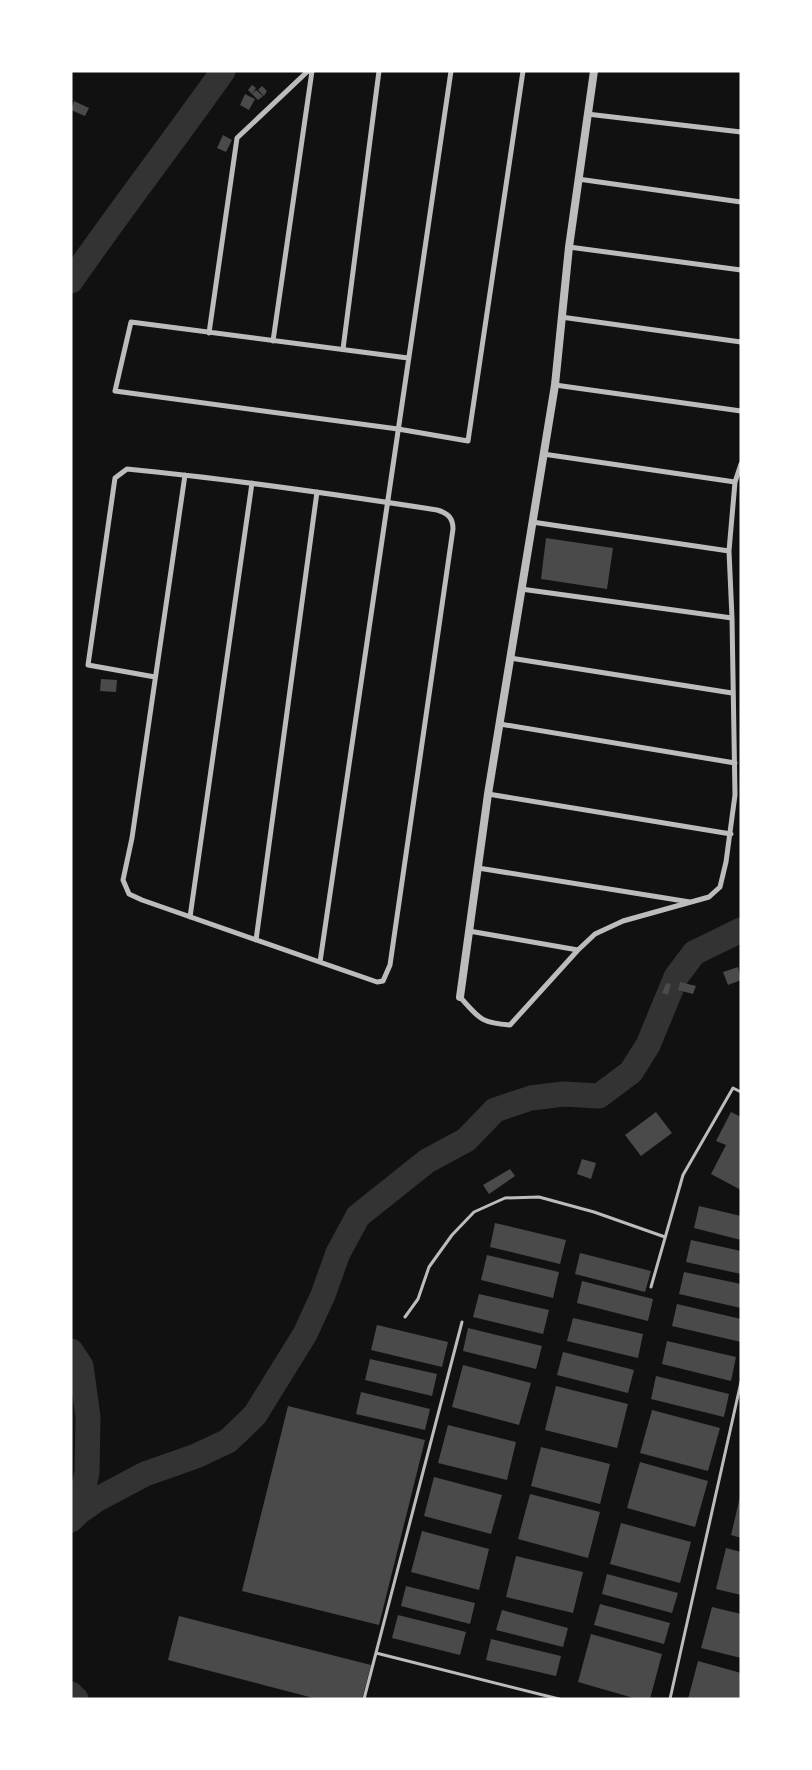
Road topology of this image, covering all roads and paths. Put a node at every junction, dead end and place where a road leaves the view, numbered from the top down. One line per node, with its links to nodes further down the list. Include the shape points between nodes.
1 (310, 71): 13 (street, via 237,138); 14 (street)
2 (379, 71): 16 (street)
3 (451, 71): 17 (street)
4 (523, 71): 20 (street, via 468,441)
5 (594, 71): 6 (street)
6 (587, 114): 7 (street); 8 (street)
7 (741, 132)
8 (578, 179): 9 (street); 10 (street)
9 (741, 202)
10 (569, 247): 11 (street); 12 (street)
11 (741, 270)
12 (560, 317): 15 (street); 18 (street)
13 (209, 333): 14 (street); 20 (street, via 130,322 115,391)
14 (273, 341): 16 (street)
15 (741, 342)
16 (343, 350): 17 (street)
17 (408, 358): 20 (street)
18 (554, 385): 19 (street); 21 (street)
19 (741, 411)
20 (398, 429): 27 (street)
21 (543, 454): 24 (street); 28 (street)
22 (741, 464): 24 (street)
23 (185, 475): 25 (street); 33 (street); 33 (street, via 126,469 115,478 88,665)
24 (735, 482): 29 (street)
25 (252, 484): 26 (street); 41 (street)
26 (317, 492): 27 (street); 43 (street)
27 (387, 502): 45 (street); 45 (street, via 444,512 453,521 390,965 383,981 377,982)
28 (532, 522): 29 (street); 30 (street)
29 (729, 551): 31 (street)
30 (521, 589): 31 (street); 32 (street)
31 (732, 618): 34 (street)
32 (510, 658): 34 (street); 35 (street)
33 (155, 677): 41 (street, via 123,880 129,894)
34 (732, 693): 36 (street)
35 (500, 724): 36 (street); 37 (street)
36 (734, 763): 38 (street)
37 (488, 794): 38 (street); 39 (street)
38 (731, 834): 40 (street, via 720,887 709,897)
39 (478, 868): 40 (street); 42 (street)
40 (692, 902): 44 (street, via 623,921 595,934)
41 (190, 917): 43 (street)
42 (469, 931): 44 (street); 46 (street)
43 (256, 940): 45 (street)
44 (578, 950): 46 (street, via 510,1025 479,1019)
45 (320, 962)
46 (460, 997)
47 (741, 1092): 48 (lane, via 733,1088 683,1175)
48 (665, 1237): 49 (lane); 50 (lane, via 539,1197 505,1198 474,1212 452,1235 429,1267 418,1299)
49 (651, 1287)
50 (405, 1317)
51 (462, 1322): 53 (lane)
52 (741, 1382): 56 (lane)
53 (376, 1653): 54 (lane); 55 (lane)
54 (364, 1699)
55 (556, 1699)
56 (670, 1699)

